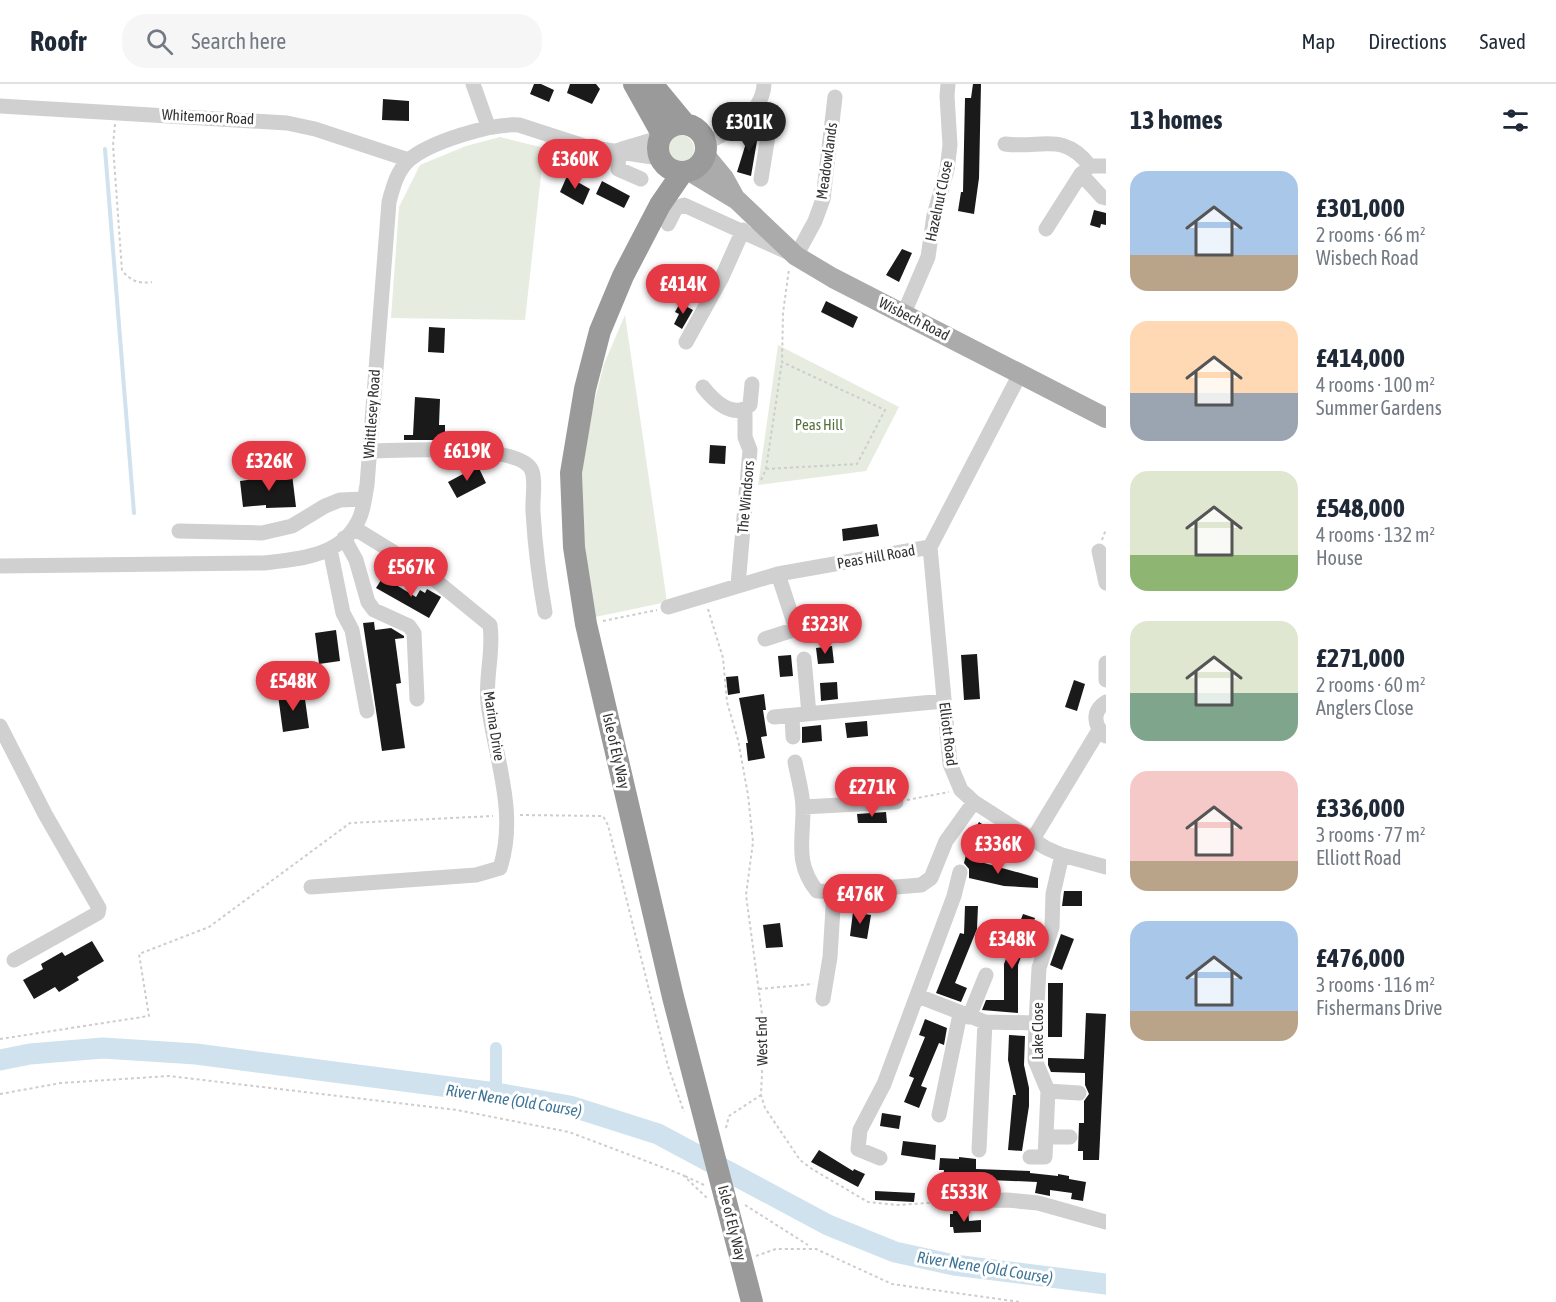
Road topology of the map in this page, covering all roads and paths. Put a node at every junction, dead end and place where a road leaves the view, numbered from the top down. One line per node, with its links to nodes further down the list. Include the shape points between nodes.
1 (473, 84): 11 (street)
2 (634, 84): 15 (highway)
3 (652, 84): 10 (highway)
4 (764, 84): 7 (street)
5 (948, 84): 28 (street, Hazelnut Close, via 947,170 934,215 928,257)
6 (835, 97): 26 (street, Meadowlands, via 823,199)
7 (759, 105): 13 (street); 20 (street, via 771,117)
8 (0, 106): 9 (street, Whitemoor Road)
9 (117, 112): 16 (street, Whitemoor Road, via 287,123); 27 (path, via 113,146 122,271 131,280)
10 (685, 124): 13 (highway, via 698,130); 15 (highway, via 672,126)
11 (488, 126): 14 (street, Whittlesey Road, via 519,125 587,147); 16 (street, Whittlesey Road)
12 (1005, 144): 18 (street, via 1068,146 1080,153)
13 (705, 149): 15 (highway, Isle of Ely Way, via 696,168); 22 (main road, Wisbech Road)
14 (619, 150): 15 (street, Whittlesey Road); 19 (street, via 618,169)
15 (670, 157): 22 (main road, Wisbech Road); 23 (highway, Isle of Ely Way)
16 (410, 160): 36 (street, Whittlesey Road, via 394,184 389,202)
17 (1106, 166): 18 (street)
18 (1085, 170): 21 (street); 24 (street)
19 (641, 179)
20 (761, 179)
21 (1106, 198)
22 (737, 200): 26 (main road, Wisbech Road)
23 (664, 215): 25 (street, via 684,205); 51 (highway, Isle of Ely Way, via 623,276 604,322 585,389 571,473 574,547)
24 (1046, 229)
25 (743, 230): 26 (street); 29 (street)
26 (796, 256): 28 (main road, Wisbech Road); 30 (path, via 789,269 786,291)
27 (152, 282)
28 (904, 313): 31 (main road, Wisbech Road)
29 (686, 342)
30 (782, 362): 30 (path, via 766,469 857,464 885,410)
31 (1020, 374): 35 (main road, Wisbech Road); 40 (street, Peas Hill Road)
32 (752, 384): 34 (street, The Windsors, via 750,405)
33 (703, 387): 34 (street, via 718,405)
34 (745, 410): 46 (street, The Windsors, via 745,437 750,450)
35 (1106, 418)
36 (369, 451): 37 (street, Whittlesey Road); 49 (street, via 465,450 527,463 532,471)
37 (364, 499): 38 (street, via 340,500 292,526 262,533); 39 (street, Whittlesey Road, via 361,515)
38 (179, 531)
39 (349, 533): 41 (street); 57 (street, via 368,602 374,610 409,626 414,633); 72 (street, Marina Drive, via 424,571 490,625 488,704)
40 (930, 547): 44 (street, Peas Hill Road); 58 (street, Elliott Road)
41 (330, 549): 43 (street, via 303,559 264,563); 60 (street, via 343,613 352,630)
42 (1099, 551): 45 (street)
43 (0, 566)
44 (778, 574): 46 (street, Peas Hill Road); 52 (street)
45 (1106, 583)
46 (738, 585): 47 (street, Peas Hill Road)
47 (704, 597): 48 (street, Peas Hill Road); 82 (path, West End, via 723,658 727,702 748,795 753,842 746,895)
48 (668, 608): 51 (path)
49 (544, 612)
50 (843, 615): 52 (street)
51 (586, 624): 93 (highway, Isle of Ely Way, via 674,997)
52 (796, 629): 53 (street)
53 (765, 639)
54 (804, 659): 61 (street)
55 (1106, 663): 56 (street)
56 (1106, 680)
57 (417, 699)
58 (944, 701): 61 (street); 68 (street, Elliott Road, via 950,764)
59 (1106, 702): 65 (street, via 1095,717)
60 (367, 711)
61 (809, 714): 62 (street)
62 (792, 716): 63 (street); 66 (street)
63 (774, 717)
64 (0, 726): 79 (street, via 99,908 98,913)
65 (1102, 733): 73 (street)
66 (793, 737)
67 (795, 762): 71 (street)
68 (961, 790): 69 (path); 70 (street, Elliott Road)
69 (896, 802): 71 (street)
70 (974, 802): 73 (street, Elliott Road); 78 (street, via 946,841 931,878 921,885)
71 (803, 807): 78 (street, via 803,868 807,880 817,891)
72 (507, 815): 77 (street, Marina Drive, via 500,868 476,875); 88 (path, via 350,823 209,927 139,954 149,1016); 93 (path, via 603,816 668,1066)
73 (1033, 839): 74 (street, Elliott Road)
74 (1062, 855): 75 (street, Elliott Road); 87 (street, Lake Close, via 1053,894 1052,927 1039,968)
75 (1106, 867)
76 (960, 872): 83 (street)
77 (311, 887)
78 (834, 892): 81 (street)
79 (14, 960)
80 (986, 975): 85 (street)
81 (825, 983): 82 (path); 84 (street)
82 (759, 989): 92 (path, West End, via 764,1038)
83 (918, 996): 85 (street); 100 (street, via 880,1093 857,1139 858,1149)
84 (823, 999)
85 (964, 1015): 86 (street); 94 (street)
86 (985, 1022): 87 (street); 98 (street)
87 (1036, 1023): 89 (street, Lake Close, via 1035,1060)
88 (0, 1039)
89 (1048, 1092): 90 (street); 96 (street, Lake Close)
90 (1079, 1093)
91 (0, 1094): 101 (path, via 61,1083 169,1076 457,1110 569,1132)
92 (761, 1095): 95 (path, via 729,1116); 103 (path, West End, via 765,1108 800,1160 868,1202 897,1205)
93 (693, 1109): 104 (highway, Isle of Ely Way)
94 (939, 1115)
95 (724, 1135)
96 (1046, 1137): 97 (street); 99 (street, Lake Close, via 1045,1157)
97 (1070, 1137)
98 (979, 1150)
99 (1030, 1157)
100 (880, 1158)
101 (683, 1175): 102 (path); 104 (path)
102 (712, 1189)
103 (956, 1201): 105 (street, via 1038,1203)
104 (737, 1213): 106 (path); 107 (highway, Isle of Ely Way)
105 (1106, 1222)
106 (808, 1245)
107 (742, 1261): 108 (highway, Isle of Ely Way); 109 (path, via 776,1249 816,1249 892,1284)
108 (752, 1302)
109 (1020, 1302)

